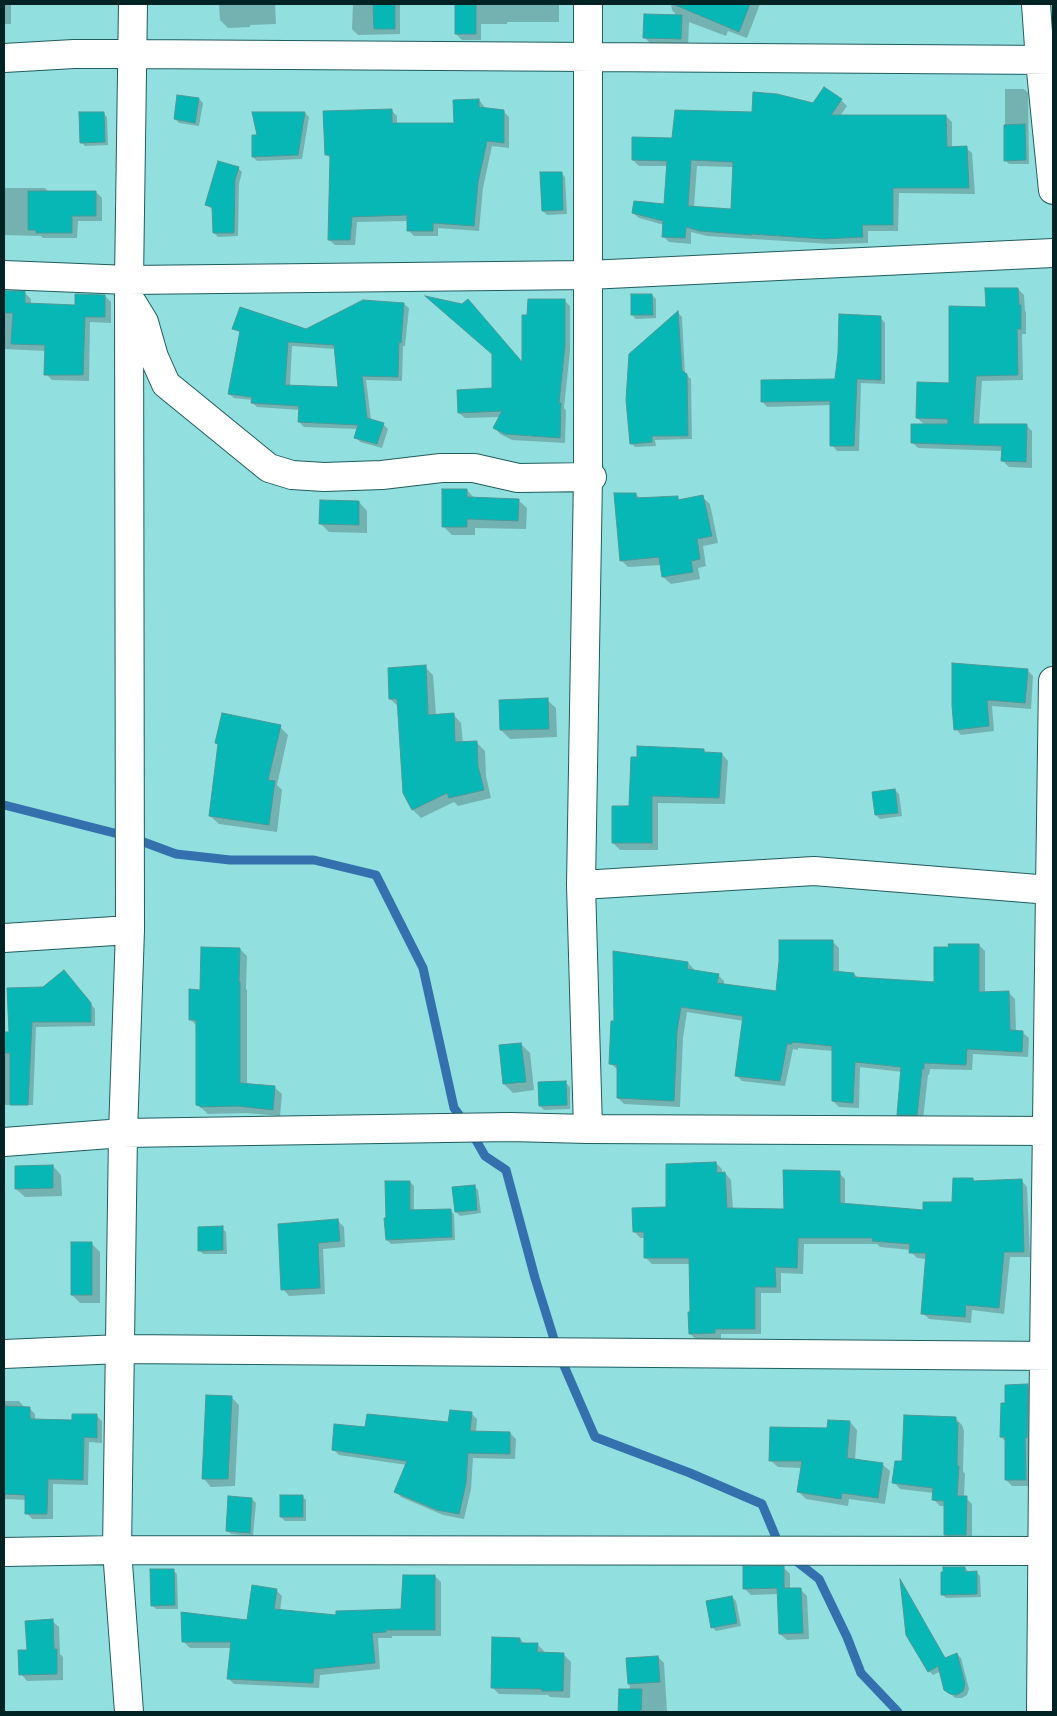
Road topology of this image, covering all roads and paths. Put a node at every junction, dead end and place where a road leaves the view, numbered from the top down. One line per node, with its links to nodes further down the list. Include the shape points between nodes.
1 (133, 4): 4 (street)
2 (588, 4): 5 (street)
3 (1036, 4): 7 (street)
4 (133, 54): 5 (street); 6 (street); 12 (street)
5 (587, 56): 7 (street); 11 (street)
6 (4, 58)
7 (1046, 60): 8 (street)
8 (1053, 190)
9 (1053, 253): 11 (street)
10 (4, 276): 12 (street)
11 (588, 276): 12 (street); 13 (street)
12 (130, 289): 13 (street, via 166,384 270,468 292,475 324,478 441,468 474,468 518,478); 17 (street)
13 (590, 478): 15 (street)
14 (1053, 681): 16 (street)
15 (581, 885): 16 (street, via 814,872); 19 (street)
16 (1052, 890): 20 (street)
17 (130, 930): 18 (street); 21 (street)
18 (4, 938)
19 (588, 1129): 20 (street); 21 (street, via 510,1127)
20 (1050, 1131): 25 (street)
21 (124, 1133): 22 (street); 23 (street)
22 (4, 1142)
23 (120, 1349): 24 (street); 25 (street); 26 (street)
24 (4, 1354)
25 (1048, 1356): 27 (street)
26 (117, 1550): 27 (street); 28 (street); 29 (street)
27 (1048, 1551): 30 (street)
28 (4, 1552)
29 (130, 1712)
30 (1041, 1712)

